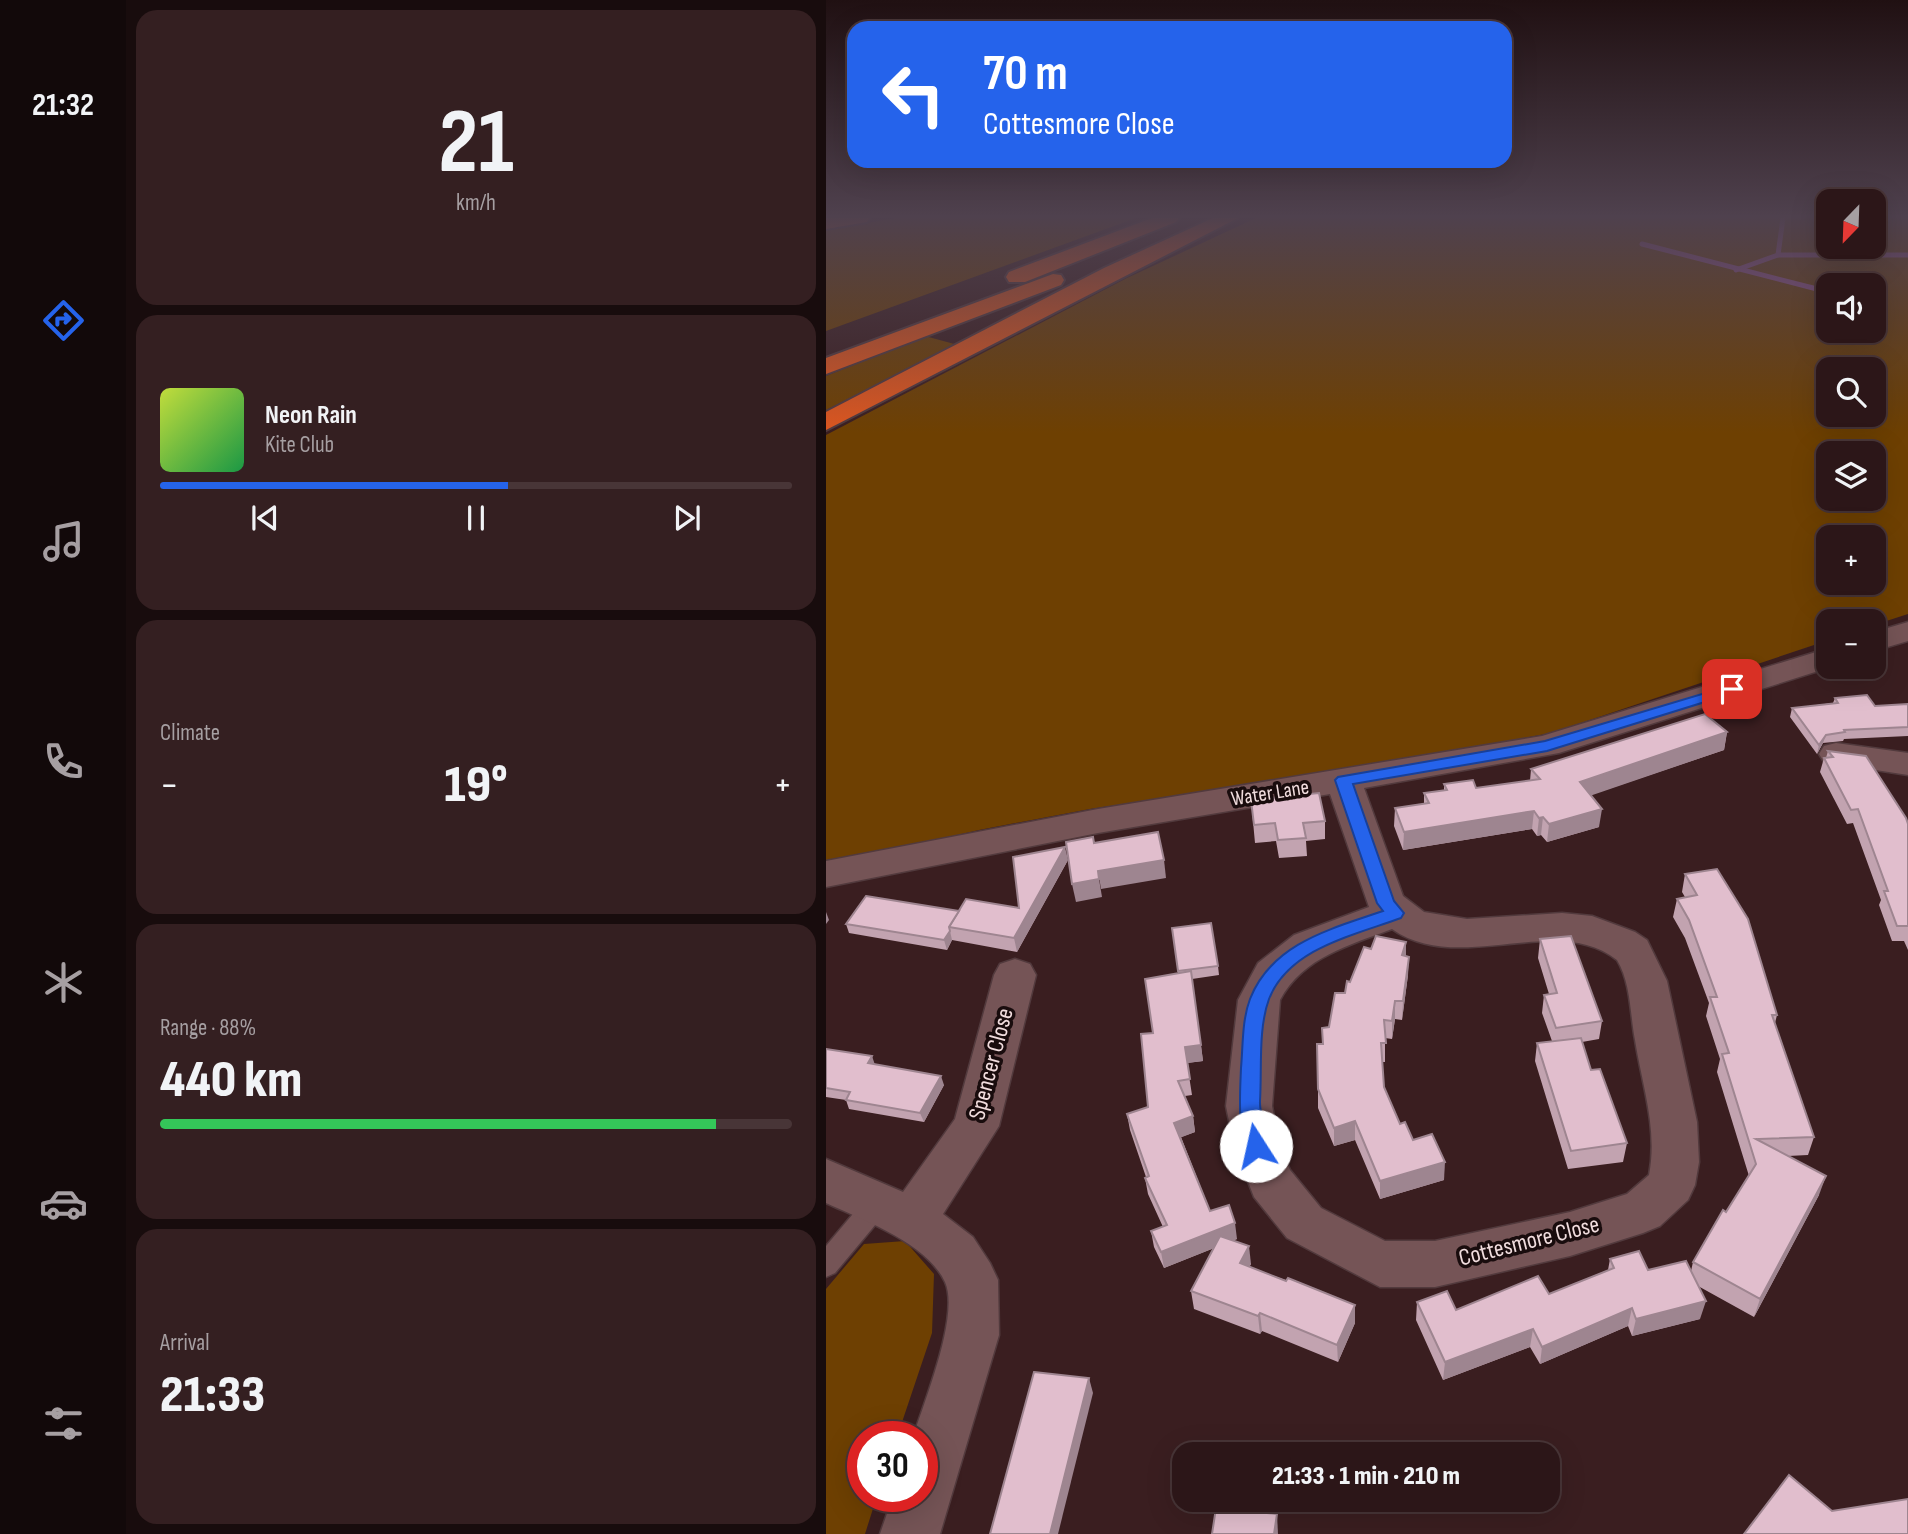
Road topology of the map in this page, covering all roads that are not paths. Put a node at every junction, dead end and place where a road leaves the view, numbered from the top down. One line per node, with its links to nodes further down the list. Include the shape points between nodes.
1 (982, 290): 4 (highway)
2 (1028, 290): 7 (highway)
3 (1080, 290): 8 (highway)
4 (965, 296): 5 (highway); 6 (highway)
5 (879, 323)
6 (826, 348)
7 (826, 367)
8 (826, 422)
9 (1908, 631): 10 (street)
10 (1886, 638)
11 (1816, 661): 14 (street, Water Lane, via 1547,746)
12 (1836, 754): 13 (street)
13 (1908, 764)
14 (1343, 780): 15 (street, Water Lane); 16 (street, via 1386,903)
15 (826, 874)
16 (1395, 913): 16 (street, Cottesmore Close, via 1411,923 1457,932 1570,927 1604,932 1632,949 1645,977 1676,1147 1671,1185 1643,1211 1570,1234 1435,1264 1380,1264 1304,1223 1271,1182 1256,1146 1250,1106 1259,1000 1273,974 1308,945)
17 (1014, 975): 19 (street, Spencer Close, via 976,1126)
18 (826, 1180): 19 (street)
19 (894, 1212): 20 (lane); 21 (street, via 955,1253 971,1280 973,1335)
20 (826, 1265)
21 (938, 1445)
22 (917, 1512): 23 (street)
23 (910, 1534)

